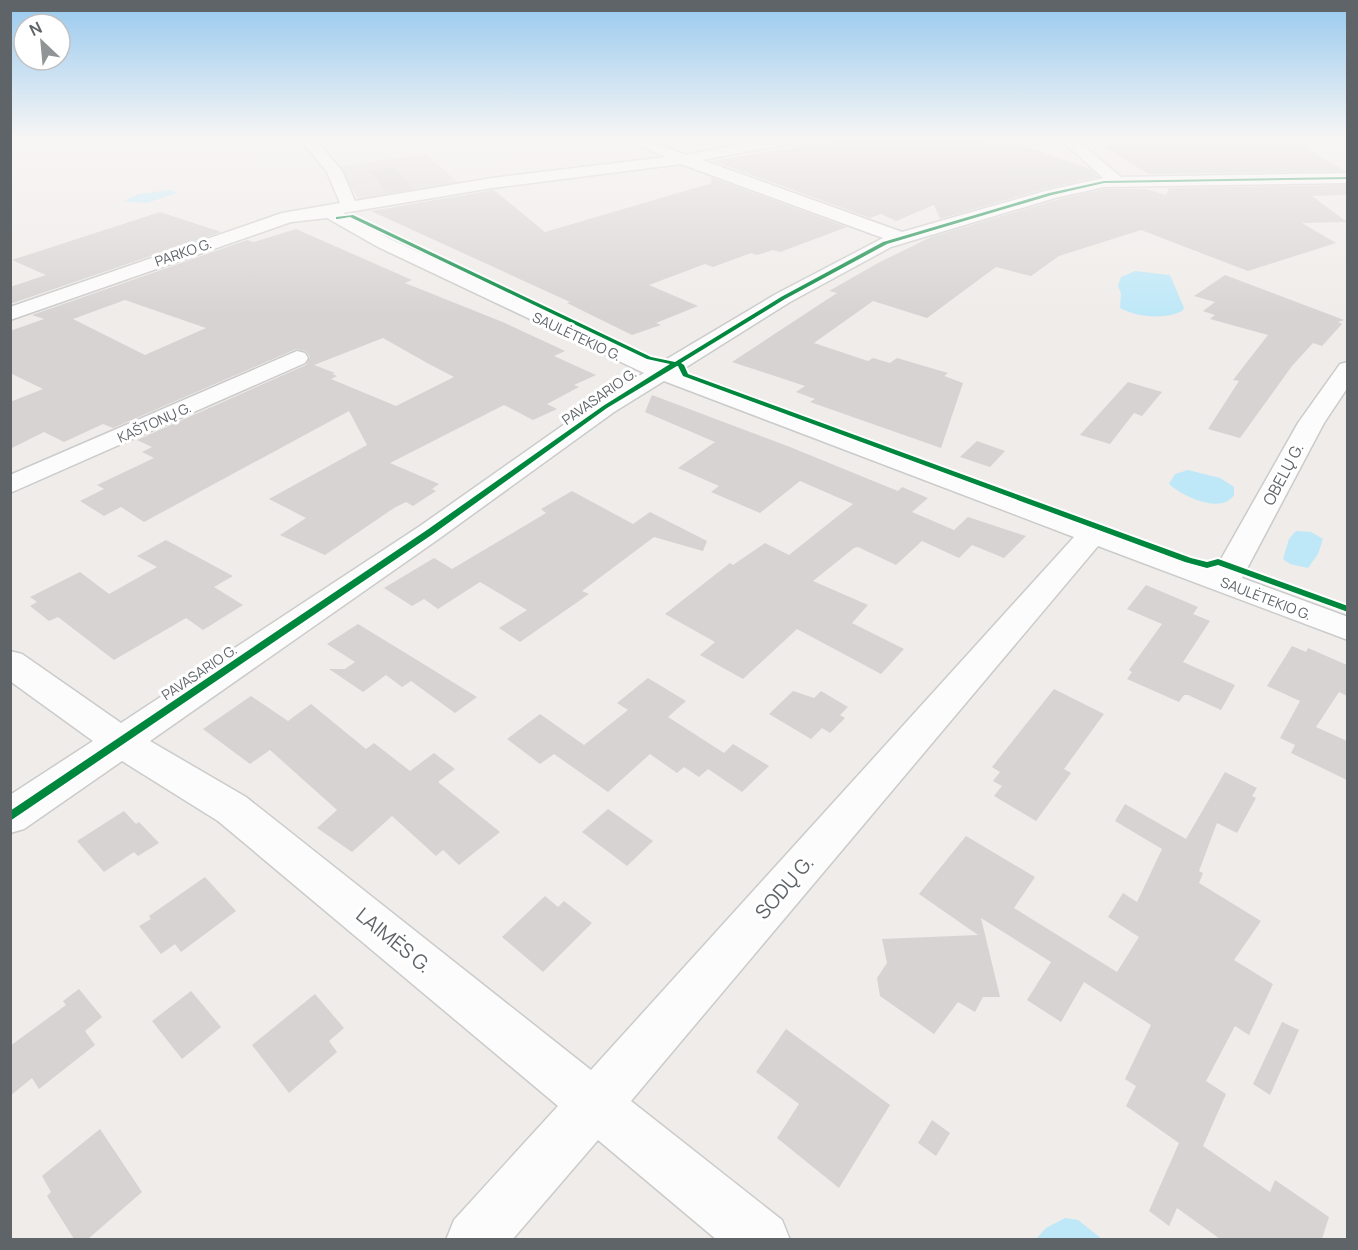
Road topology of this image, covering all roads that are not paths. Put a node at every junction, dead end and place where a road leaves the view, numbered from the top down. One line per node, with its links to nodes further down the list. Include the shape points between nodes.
1 (346, 198): 5 (street)
2 (393, 198): 5 (street, PARKO G.)
3 (789, 198): 7 (street)
4 (1035, 198): 7 (street, PAVASARIO G.)
5 (349, 205): 6 (street, PARKO G.)
6 (321, 212): 8 (street, PARKO G., via 266,223); 11 (street, SAULĖTEKIO G., via 333,214 532,315)
7 (900, 238): 11 (street, PAVASARIO G., via 868,250)
8 (10, 314)
9 (297, 358): 12 (street, KAŠTONŲ G.)
10 (1347, 369): 14 (street, OBELŲ G., via 1311,423)
11 (659, 372): 13 (street, SAULĖTEKIO G.); 17 (street, PAVASARIO G.)
12 (10, 485)
13 (1093, 534): 14 (street, SAULĖTEKIO G.); 19 (street, SODŲ G.)
14 (1224, 582): 15 (street, SAULĖTEKIO G.)
15 (1347, 628)
16 (10, 663): 17 (street, LAIMĖS G.)
17 (121, 742): 18 (street, PAVASARIO G.); 19 (street, LAIMĖS G., via 232,809)
18 (10, 817)
19 (596, 1103): 20 (street, SODŲ G.); 21 (street, LAIMĖS G.)
20 (474, 1239)
21 (762, 1239)

